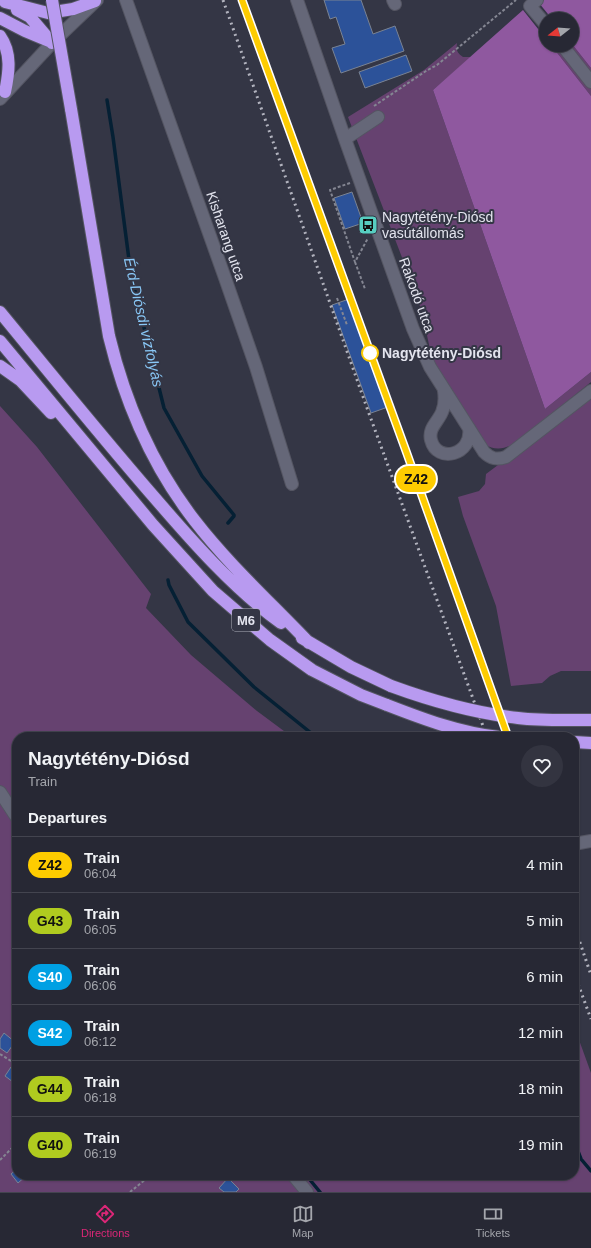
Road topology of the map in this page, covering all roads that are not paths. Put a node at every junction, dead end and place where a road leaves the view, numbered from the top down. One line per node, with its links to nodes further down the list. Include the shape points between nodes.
1 (52, 0): 24 (highway, bridge, via 109,336 123,383 149,446 196,522)
2 (126, 0): 23 (street, Kisharang utca, via 256,367)
3 (298, 0): 15 (street, Rakodó utca)
4 (3, 1): 5 (highway, via 48,13 73,9); 10 (highway, via 30,17)
5 (96, 1): 10 (street)
6 (534, 3): 7 (street)
7 (539, 13)
8 (0, 18): 10 (highway)
9 (0, 36): 13 (highway, via 8,52 8,74)
10 (52, 42): 13 (street)
11 (567, 52): 12 (street)
12 (591, 82)
13 (3, 96)
14 (378, 117): 15 (street)
15 (345, 140): 19 (street, Rakodó utca, via 413,329)
16 (0, 312): 24 (highway, via 169,515 228,577 273,617)
17 (0, 341): 22 (highway)
18 (0, 366): 22 (highway, via 20,380 44,407)
19 (444, 391): 21 (street, Rakodó utca); 21 (street, via 442,412 431,429 434,447 443,453 459,452 467,444)
20 (591, 391): 21 (street, Rakodó utca, via 506,457 490,458)
21 (469, 428)
22 (84, 442): 26 (highway, M6, bridge, via 213,591 270,640 312,670 361,695 423,719)
23 (292, 484)
24 (309, 643): 25 (highway, bridge, via 391,686 460,708 518,718)
25 (591, 720)
26 (473, 732)
27 (579, 742): 28 (highway)
28 (591, 743)
29 (0, 792): 30 (street)
30 (12, 810)
31 (591, 841): 32 (street)
32 (579, 843)
33 (297, 1180): 34 (street)
34 (307, 1192)

